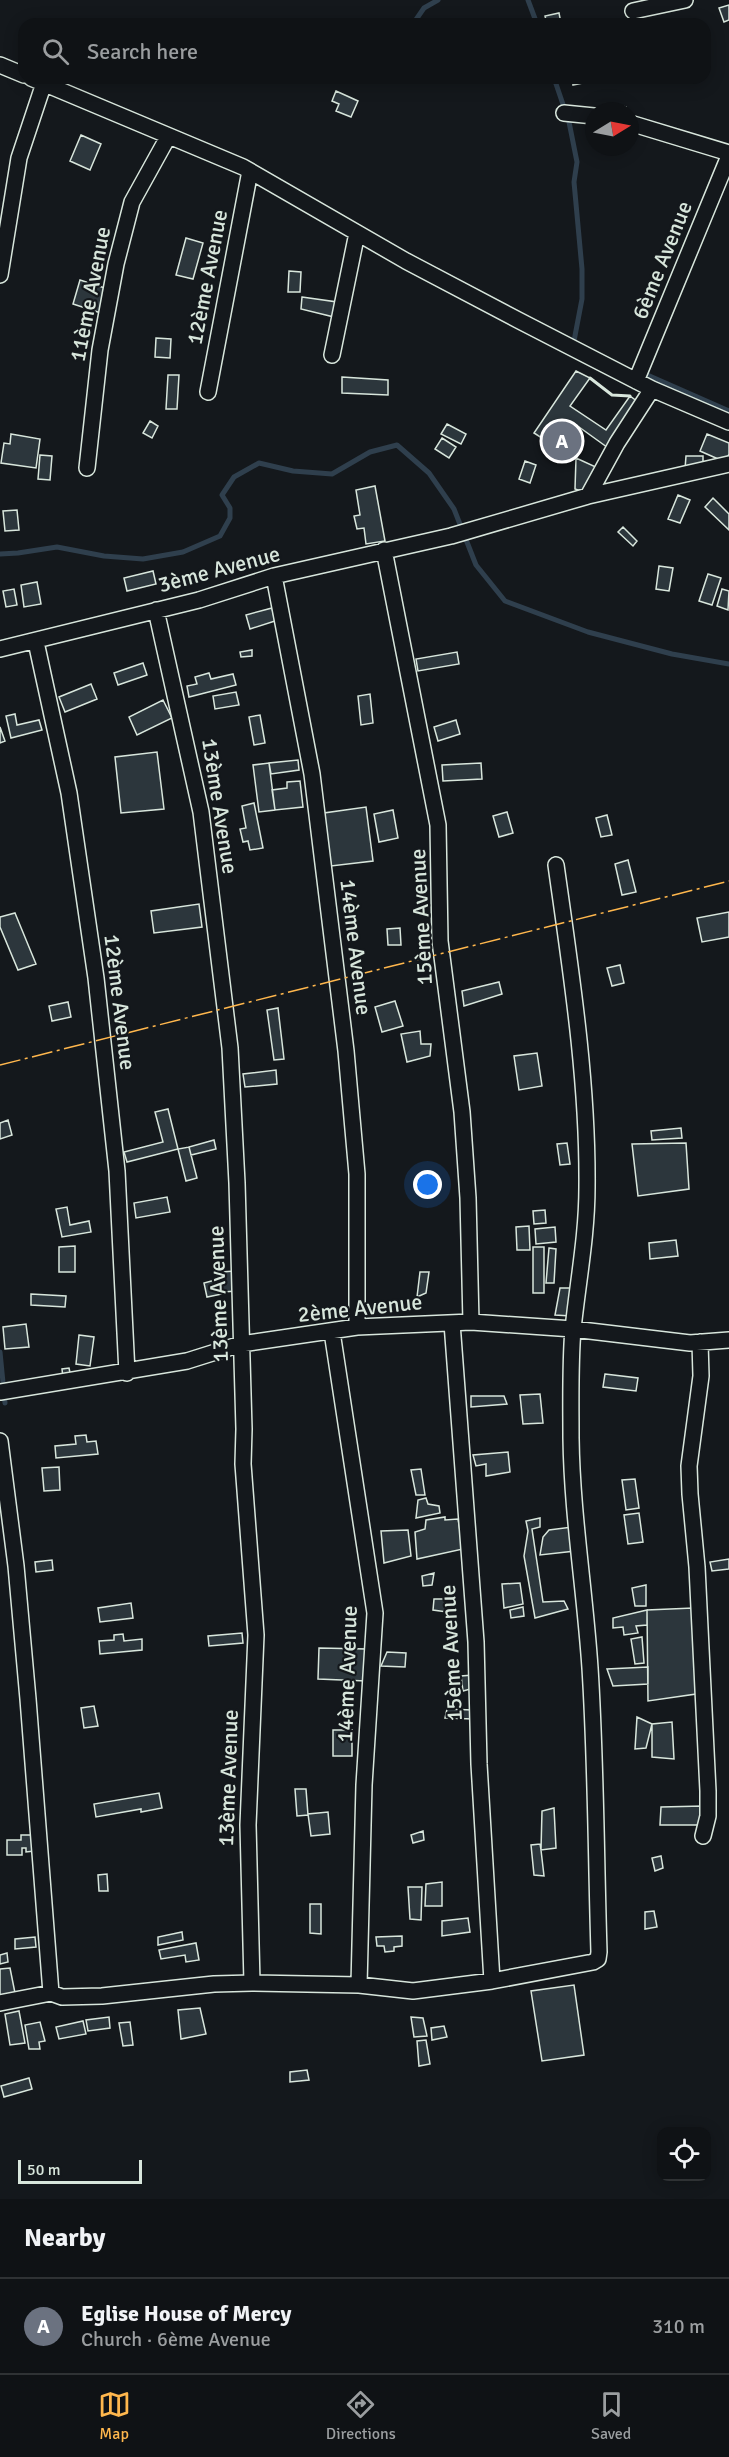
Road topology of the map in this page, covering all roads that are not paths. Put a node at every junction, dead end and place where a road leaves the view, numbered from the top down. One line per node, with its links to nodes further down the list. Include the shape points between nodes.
1 (685, 0): 2 (street)
2 (633, 11)
3 (0, 65): 4 (street)
4 (18, 72)
5 (37, 84): 14 (street, via 18,158)
6 (47, 84): 10 (street)
7 (564, 112): 8 (street)
8 (585, 115)
9 (639, 126): 11 (street)
10 (168, 137): 12 (street); 21 (street, 11ème Avenue, via 132,202 116,264 100,350)
11 (729, 155): 16 (street, 6ème Avenue)
12 (250, 171): 13 (street); 18 (street, 12ème Avenue)
13 (357, 233): 15 (street); 16 (street)
14 (0, 275)
15 (332, 355)
16 (636, 381): 17 (street)
17 (652, 389): 19 (street); 22 (street)
18 (208, 392)
19 (729, 422)
20 (729, 464): 22 (street, 3ème Avenue)
21 (87, 468)
22 (588, 496): 23 (street, 3ème Avenue, via 451,536)
23 (384, 550): 24 (street, 3ème Avenue); 29 (street, 15ème Avenue, via 438,825 440,941 462,1112)
24 (274, 576): 25 (street, 3ème Avenue); 31 (street, 14ème Avenue, via 312,774 346,1051 357,1174)
25 (156, 610): 26 (street, 3ème Avenue); 36 (street, 13ème Avenue, via 201,812 229,1036)
26 (36, 642): 27 (street, 3ème Avenue); 37 (street, 12ème Avenue, via 69,793 96,978 117,1171)
27 (0, 649)
28 (556, 866): 32 (street, via 573,987 587,1184)
29 (471, 1322): 30 (street, 2ème Avenue); 32 (street, 2ème Avenue)
30 (452, 1323): 31 (street, 2ème Avenue); 41 (street, 15ème Avenue, via 476,1642)
31 (357, 1327): 33 (street, 2ème Avenue)
32 (573, 1329): 35 (street, 2ème Avenue); 41 (street, via 573,1485 590,1668 599,1952 593,1962)
33 (332, 1332): 36 (street, 2ème Avenue); 43 (street, 14ème Avenue, via 375,1613 364,1785)
34 (729, 1340): 35 (street, 2ème Avenue)
35 (700, 1342): 40 (street, via 700,1387 689,1466 708,1791)
36 (241, 1344): 37 (street, 2ème Avenue, via 187,1361); 42 (street, 13ème Avenue, via 243,1464 256,1635 248,1825)
37 (127, 1373): 38 (street, 2ème Avenue)
38 (0, 1392)
39 (0, 1441): 44 (street, via 16,1566)
40 (703, 1836)
41 (492, 1981): 43 (street, via 413,1991)
42 (252, 1983): 43 (street); 44 (street, via 102,1996 62,1997)
43 (359, 1985)
44 (51, 1993): 45 (street)
45 (0, 2003)

